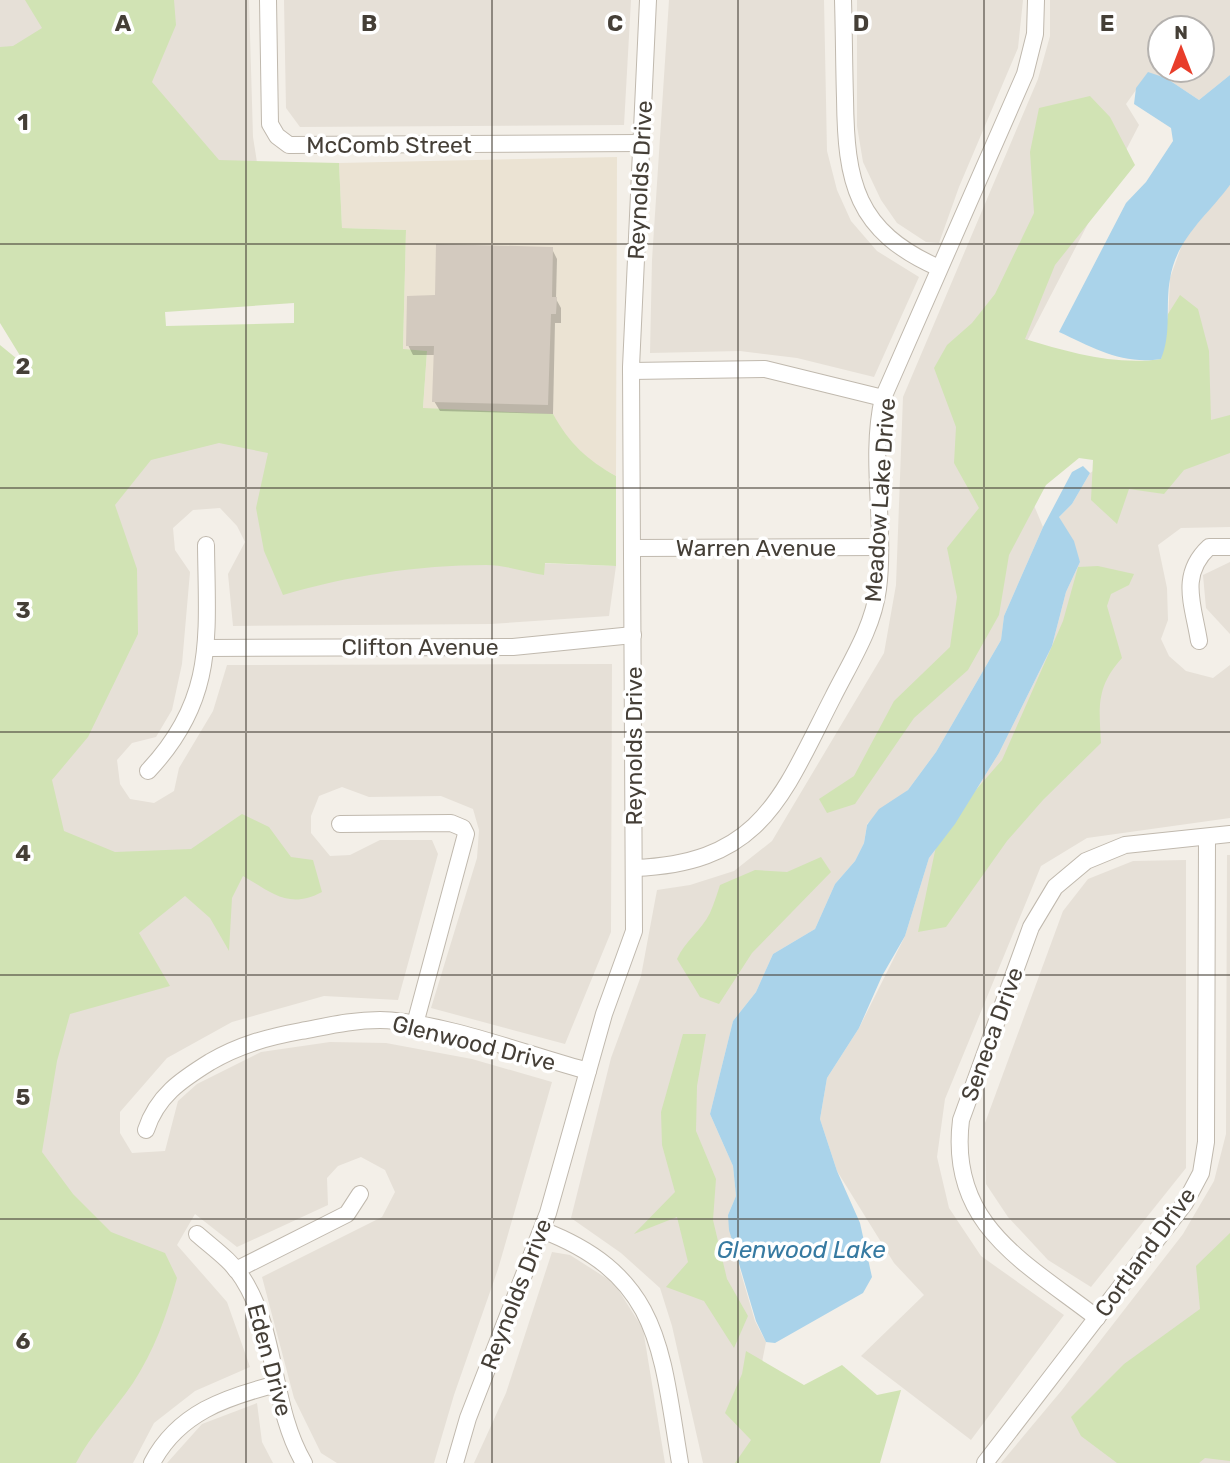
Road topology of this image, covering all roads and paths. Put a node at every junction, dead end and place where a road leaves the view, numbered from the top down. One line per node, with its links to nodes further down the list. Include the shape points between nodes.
1 (268, 0): 5 (street, McComb Street, via 270,124 289,145)
2 (648, 0): 5 (street, Reynolds Drive)
3 (843, 0): 6 (street, via 845,141 853,184 885,235)
4 (1035, 0): 6 (street, Meadow Lake Drive, via 1035,34 1025,74)
5 (641, 144): 7 (street, Reynolds Drive)
6 (939, 268): 8 (street, Meadow Lake Drive)
7 (631, 371): 8 (street, via 765,369); 12 (street, Reynolds Drive)
8 (883, 398): 10 (street, Meadow Lake Drive)
9 (206, 545): 15 (street)
10 (880, 547): 12 (street, Warren Avenue); 20 (street, Meadow Lake Drive, via 872,616 773,808 742,838 713,854 680,865)
11 (1230, 547): 14 (street, via 1209,547 1194,561 1189,579)
12 (632, 548): 13 (street, Reynolds Drive)
13 (633, 635): 15 (street, Clifton Avenue, via 513,647); 20 (street, Reynolds Drive)
14 (1199, 641)
15 (207, 648): 16 (street, via 184,724)
16 (148, 771)
17 (340, 824): 21 (street, via 451,823 466,834)
18 (1230, 834): 19 (street, Seneca Drive)
19 (1207, 836): 28 (street, Cortland Drive, via 1206,1142 1201,1173 1185,1203); 28 (street, Seneca Drive, via 1105,851 1055,887 1031,927 961,1121 963,1183 981,1221 1010,1251)
20 (635, 868): 22 (street, Reynolds Drive, via 634,931)
21 (415, 1024): 22 (street, Glenwood Drive); 23 (street, Glenwood Drive, via 355,1020 251,1042 217,1058 165,1094 153,1109)
22 (588, 1071): 25 (street, Reynolds Drive)
23 (146, 1130)
24 (360, 1194): 27 (street, via 347,1214)
25 (542, 1230): 32 (street, Reynolds Drive, via 468,1418); 33 (street, via 601,1260 645,1311 662,1356)
26 (197, 1234): 27 (street, Eden Drive)
27 (236, 1270): 29 (street, Eden Drive, via 252,1294)
28 (1097, 1318): 34 (street, Cortland Drive)
29 (277, 1384): 30 (street, via 201,1411 169,1438); 31 (street, Eden Drive, via 294,1446)
30 (152, 1463)
31 (304, 1463)
32 (455, 1463)
33 (680, 1463)
34 (985, 1463)

